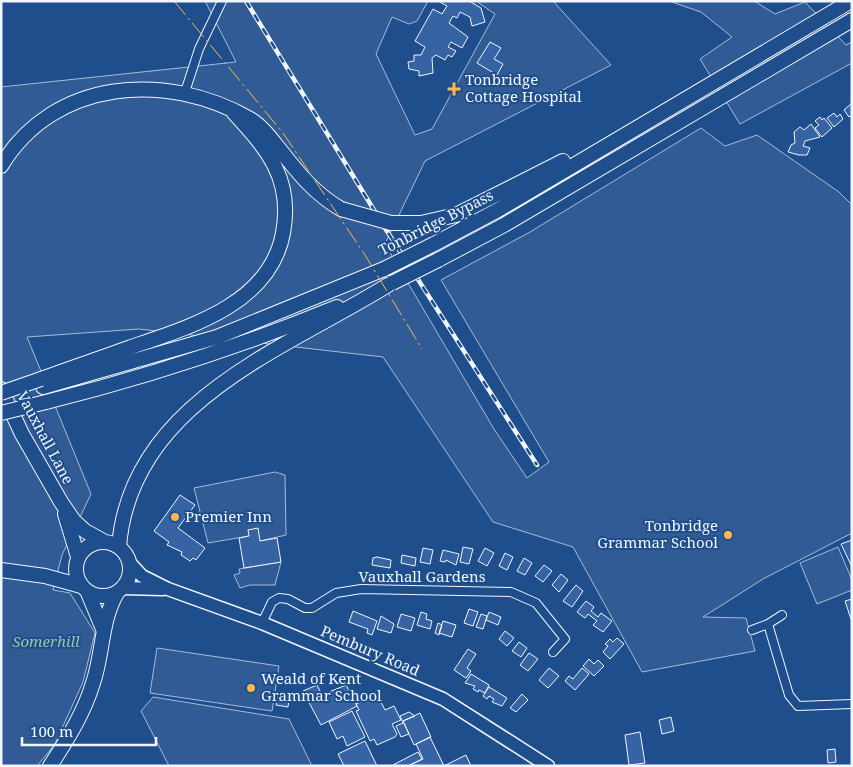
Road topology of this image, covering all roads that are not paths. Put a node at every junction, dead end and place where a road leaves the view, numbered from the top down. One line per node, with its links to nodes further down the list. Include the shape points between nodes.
1 (222, 1): 4 (street, via 198,49)
2 (851, 1): 5 (highway, Tonbridge Bypass)
3 (852, 20): 8 (highway, bridge, via 504,225)
4 (185, 92): 6 (highway, via 212,100); 7 (highway, via 128,89 86,99 34,129)
5 (686, 99): 6 (highway, bridge, via 456,215 421,223 391,224 341,209 311,188 261,128 250,119); 9 (highway, Tonbridge Bypass, bridge, via 498,210 384,269 217,337)
6 (234, 113): 9 (highway, via 274,162 284,192 286,208 282,241 265,273 239,300 205,320)
7 (1, 166)
8 (390, 284): 12 (highway, bridge, via 218,353 135,379); 15 (highway, via 250,364 182,416 144,466 128,504)
9 (42, 383): 11 (highway, bridge)
10 (1, 389): 13 (highway, Vauxhall Lane, via 22,434)
11 (1, 394)
12 (1, 413)
13 (61, 502): 14 (highway, Vauxhall Lane, via 80,526); 16 (highway, Vauxhall Lane, via 76,544)
14 (105, 542): 15 (highway); 16 (highway, via 89,545)
15 (119, 547): 17 (highway)
16 (76, 561): 19 (highway, via 58,575); 20 (highway, via 76,576)
17 (129, 562): 21 (main road, Pembury Road, via 142,576); 22 (highway, via 130,576)
18 (1, 570): 19 (highway)
19 (45, 576): 20 (highway)
20 (84, 590): 22 (highway, via 103,597); 26 (highway)
21 (168, 590): 22 (main road, Pembury Road); 24 (main road, Pembury Road)
22 (120, 591): 26 (highway)
23 (782, 615): 25 (street)
24 (262, 623): 28 (street, Vauxhall Gardens, via 272,602 279,598 312,608 336,593 361,589 511,592 536,603 565,639); 31 (main road, Pembury Road, via 443,699)
25 (768, 624): 27 (street); 29 (street, via 790,695 798,706)
26 (104, 629): 30 (highway, via 94,682 86,703)
27 (752, 630)
28 (553, 652)
29 (852, 704)
30 (50, 766)
31 (548, 766)

